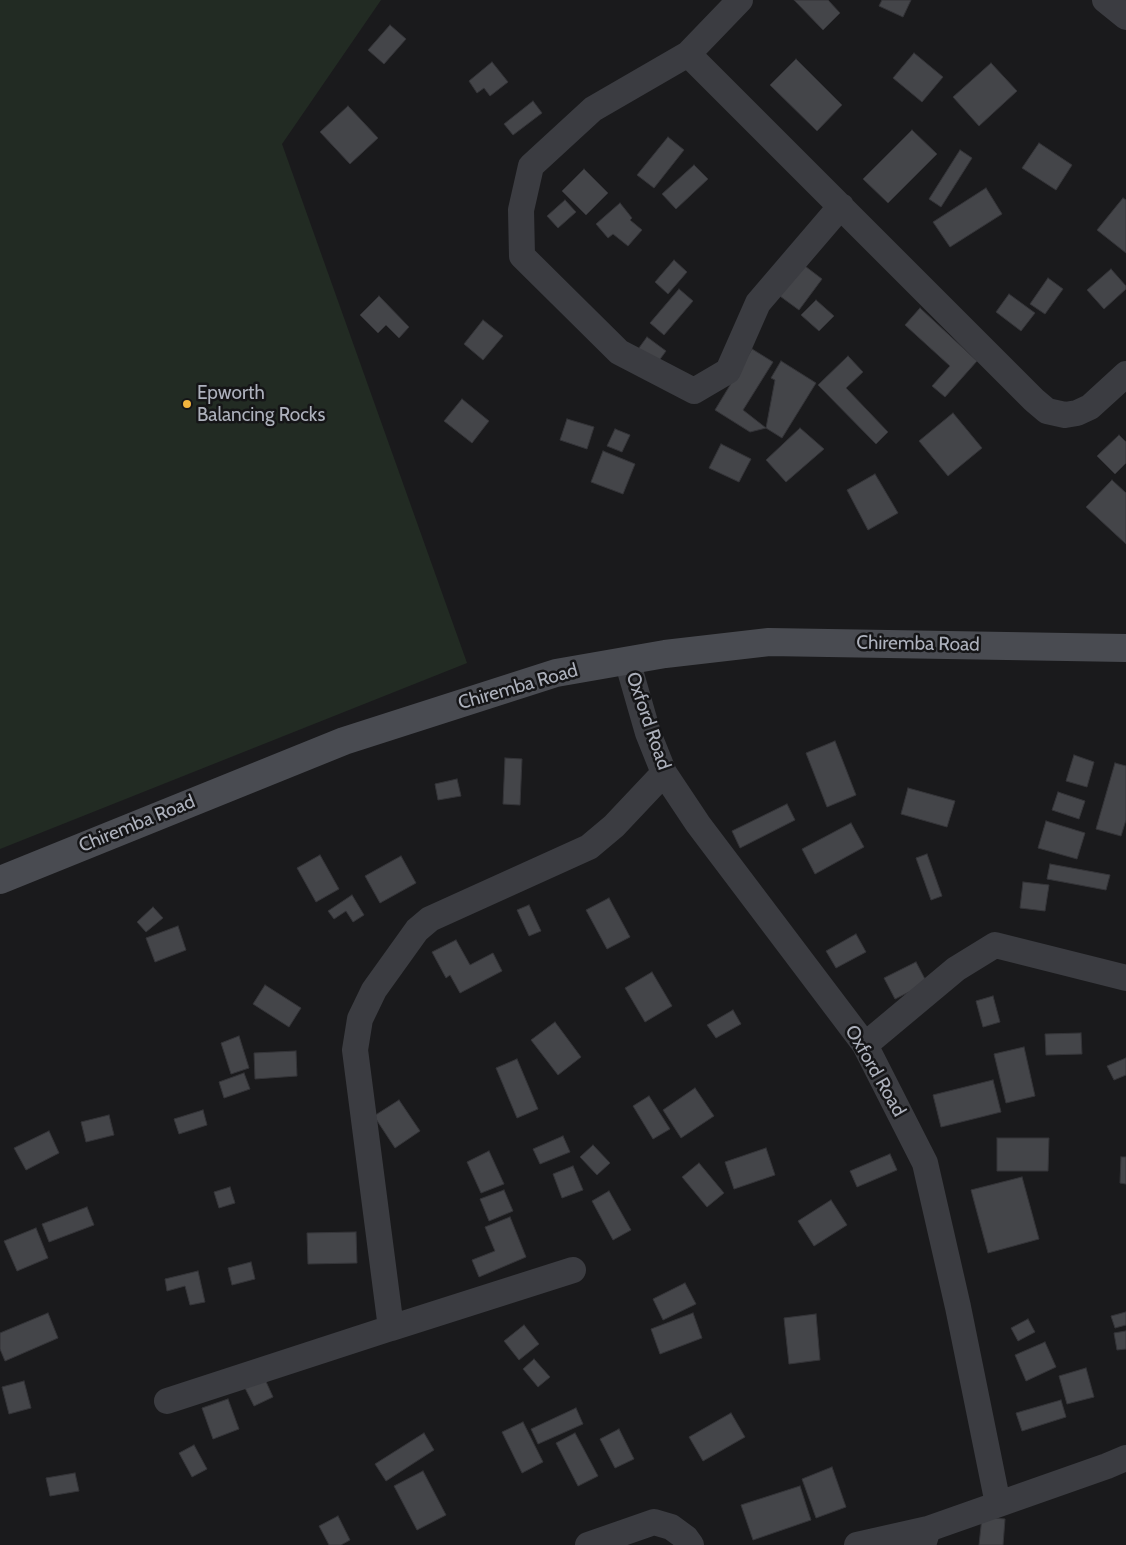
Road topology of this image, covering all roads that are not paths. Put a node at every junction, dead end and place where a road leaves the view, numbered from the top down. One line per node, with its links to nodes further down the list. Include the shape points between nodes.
1 (740, 0): 4 (street)
2 (1104, 0): 3 (street)
3 (1126, 17)
4 (688, 54): 5 (street); 5 (street, via 593,109 531,166 521,210 522,256 528,263 619,352 694,391 728,371 758,303)
5 (841, 206): 6 (street, via 1048,411 1077,414 1090,407)
6 (1126, 374)
7 (1126, 648): 8 (main road, Chiremba Road, via 769,642)
8 (627, 660): 9 (street, Oxford Road, via 648,733); 10 (main road, Chiremba Road, via 556,673 344,741)
9 (664, 773): 12 (street, Oxford Road, via 698,824); 14 (street, via 614,826 589,847 430,919 417,930 374,990 360,1019 355,1050)
10 (0, 880)
11 (1126, 978): 12 (street, via 995,945 956,970)
12 (865, 1045): 17 (street, Oxford Road, via 925,1163)
13 (572, 1270): 14 (street)
14 (391, 1328): 15 (street)
15 (167, 1401)
16 (1126, 1458): 17 (street)
17 (998, 1504): 18 (street)
18 (926, 1537): 21 (street)
19 (588, 1545): 20 (street, via 654,1522 672,1527)
20 (691, 1545)
21 (857, 1545)

